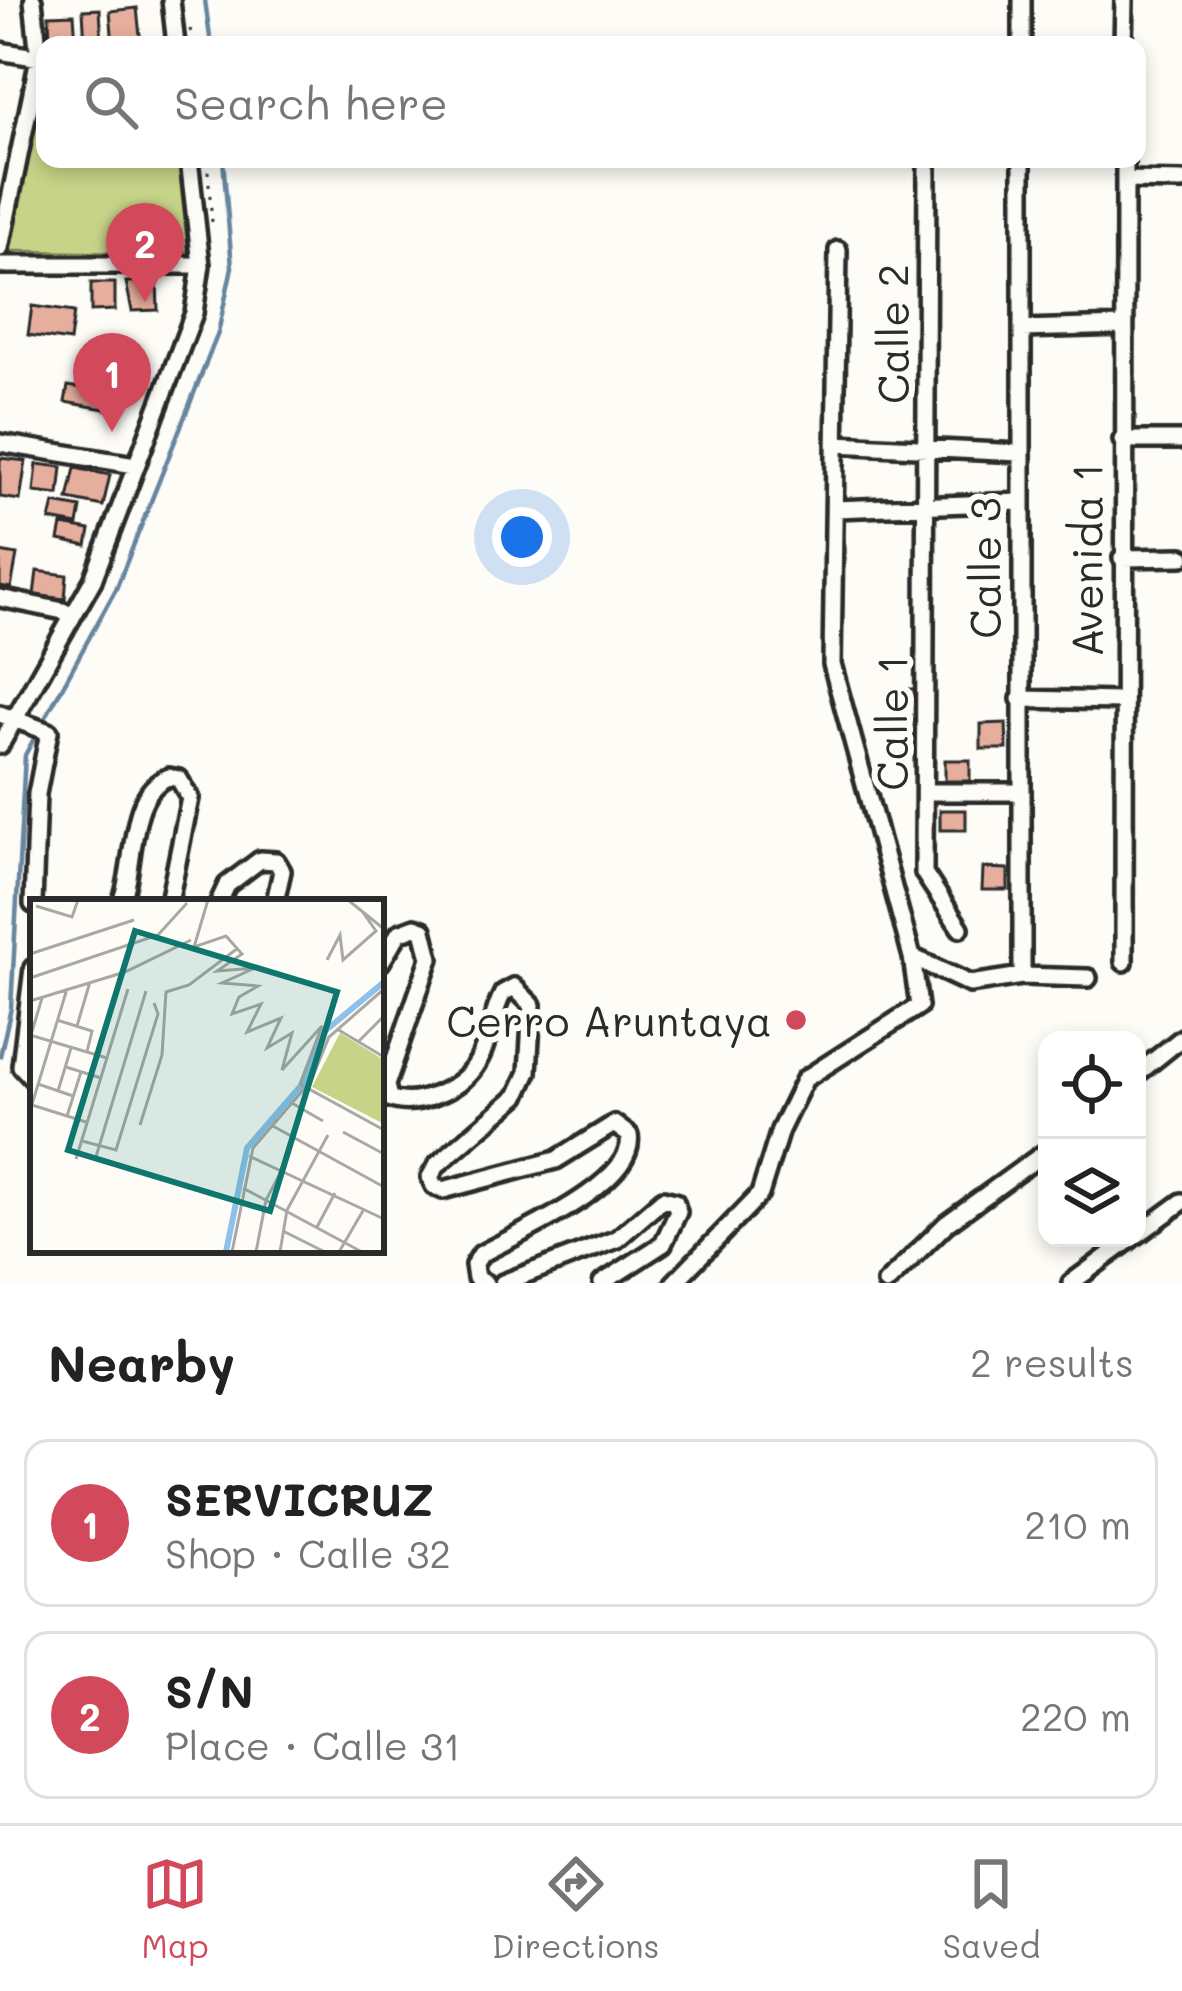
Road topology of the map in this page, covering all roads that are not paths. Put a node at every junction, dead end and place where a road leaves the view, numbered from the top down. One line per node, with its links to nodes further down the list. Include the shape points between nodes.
1 (33, 0): 5 (street)
2 (171, 0): 6 (street)
3 (1022, 0): 7 (street)
4 (1124, 0): 8 (street)
5 (39, 36)
6 (175, 36)
7 (1022, 36)
8 (1124, 36)
9 (0, 51): 10 (street)
10 (36, 57)
11 (36, 85): 18 (street)
12 (190, 168): 21 (street)
13 (927, 168): 28 (street, Calle 2)
14 (1022, 168): 23 (street, Calle 3)
15 (1125, 168): 16 (street, Avenida 1)
16 (1125, 180): 17 (street); 22 (street, Avenida 1)
17 (1182, 181)
18 (0, 248)
19 (838, 250): 27 (street)
20 (0, 265): 21 (street)
21 (201, 265): 30 (street, via 194,313)
22 (1124, 326): 23 (street); 24 (street, Avenida 1)
23 (1022, 328): 29 (street, Calle 3)
24 (1122, 440): 25 (street); 35 (street, Avenida 1)
25 (1182, 440)
26 (0, 443): 30 (street)
27 (836, 444): 28 (street); 33 (street)
28 (929, 446): 29 (street); 32 (street, Calle 2)
29 (1021, 453): 31 (street, Calle 3)
30 (135, 464): 37 (street)
31 (1020, 502): 32 (street); 38 (street, Calle 3)
32 (928, 508): 33 (street); 42 (street, Calle 1)
33 (835, 509): 51 (street, via 832,664)
34 (1182, 557): 35 (street)
35 (1122, 558): 39 (street, Avenida 1)
36 (0, 598): 37 (street)
37 (72, 618): 40 (street)
38 (1020, 699): 39 (street); 43 (street, Calle 3)
39 (1121, 700): 52 (street, Avenida 1)
40 (14, 718): 41 (street); 44 (street, via 49,732 37,794)
41 (0, 745)
42 (928, 792): 43 (street); 49 (street, Calle 1, via 924,873)
43 (1021, 792): 53 (street, Calle 3)
44 (33, 899)
45 (122, 899): 46 (street, via 146,796 169,777 190,798)
46 (170, 899)
47 (220, 899): 48 (street, via 260,860 276,861 282,871)
48 (276, 899)
49 (960, 928)
50 (384, 957): 63 (street, via 399,933 423,930 430,958 386,1085 389,1098 404,1104 425,1100 477,1064 503,993 514,987 532,1005 528,1072 517,1096 437,1165 434,1186 556,1160 614,1124 629,1135 619,1168 574,1204 482,1255 474,1265)
51 (912, 957): 53 (street, via 970,984); 66 (street, via 919,1006 805,1079 760,1194)
52 (1124, 962)
53 (1022, 976): 54 (street)
54 (1088, 978)
55 (30, 992): 58 (street, via 21,1066)
56 (1182, 1038): 57 (street)
57 (1146, 1067)
58 (30, 1075)
59 (1038, 1157): 67 (street, via 946,1224)
60 (1182, 1202): 61 (street)
61 (1146, 1228)
62 (1120, 1247): 68 (street)
63 (484, 1283)
64 (503, 1283): 65 (street, via 617,1239 663,1199 675,1202 663,1244)
65 (602, 1283)
66 (674, 1283)
67 (886, 1283)
68 (1071, 1283)

